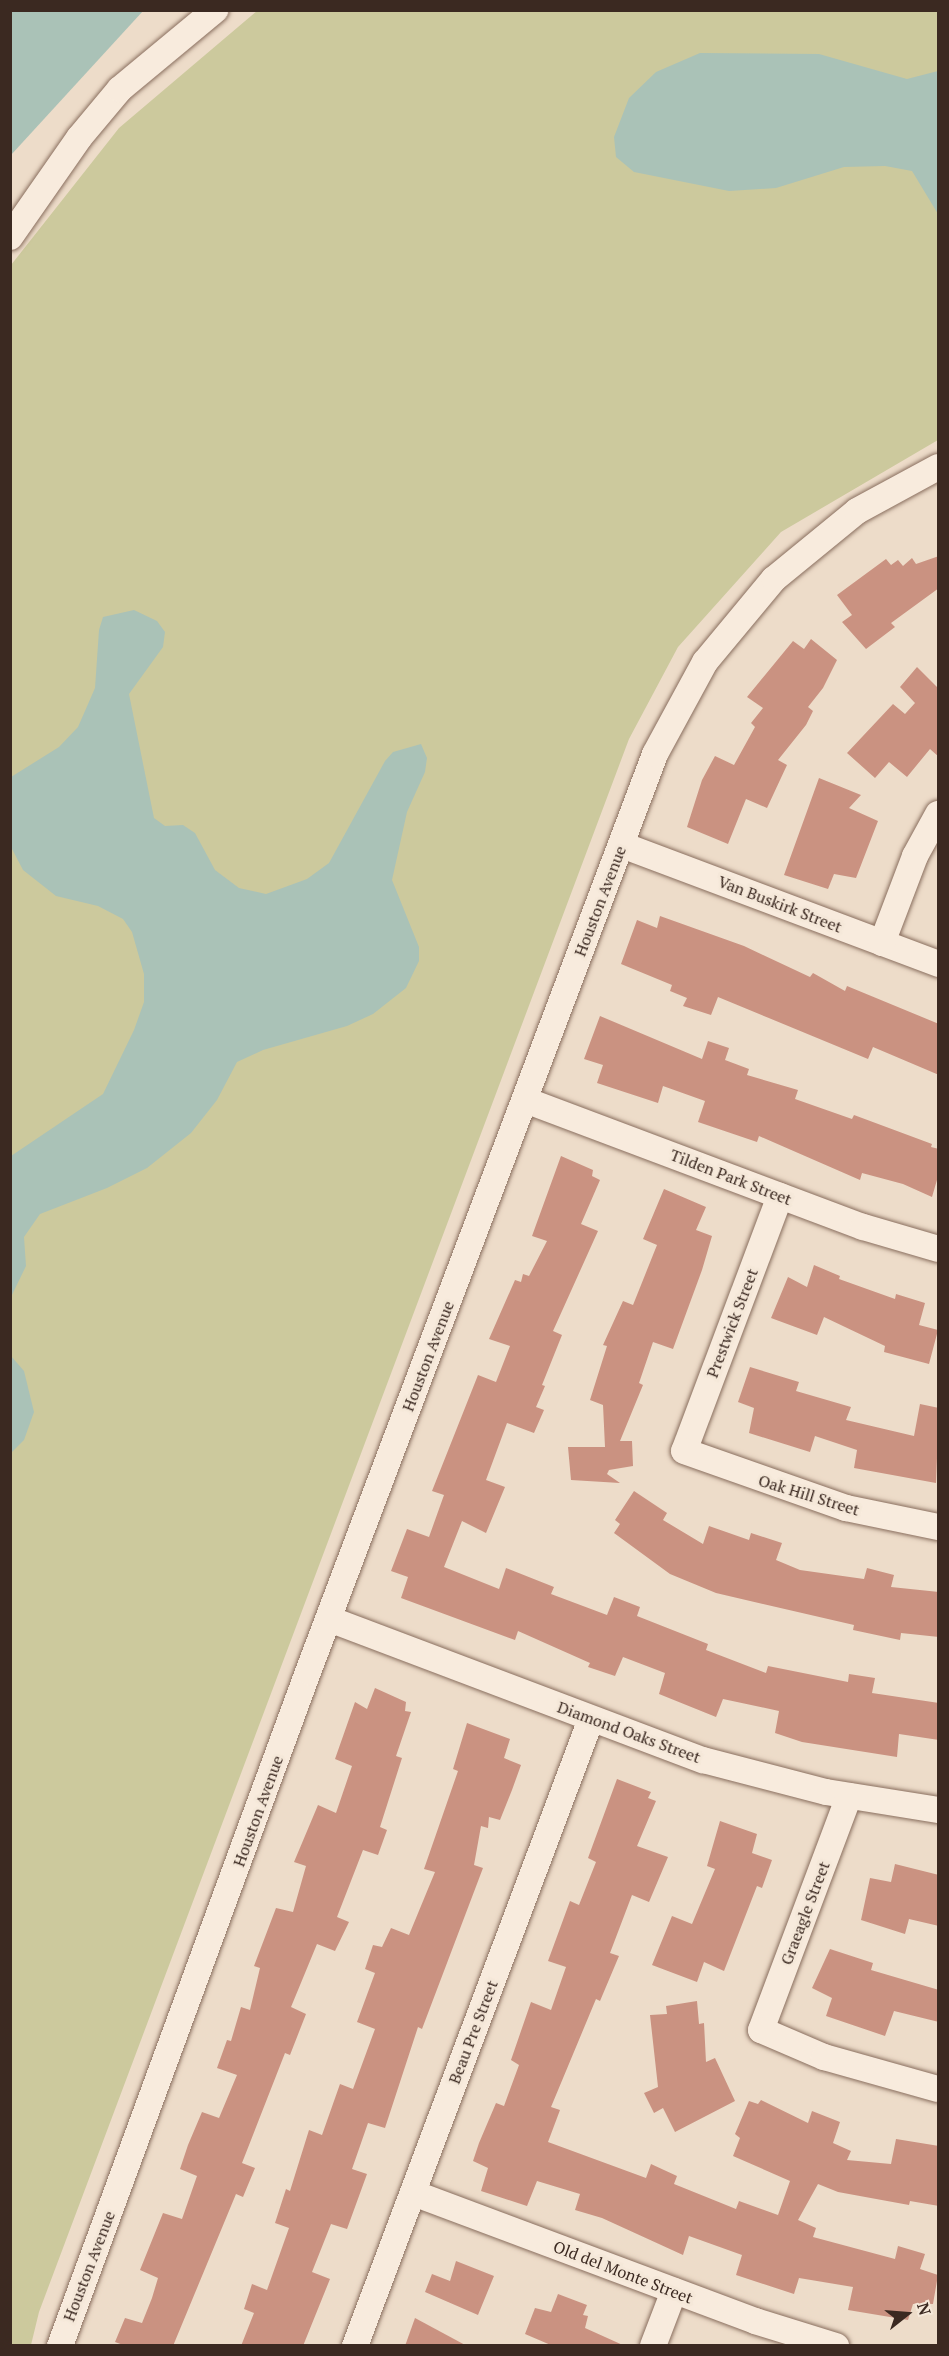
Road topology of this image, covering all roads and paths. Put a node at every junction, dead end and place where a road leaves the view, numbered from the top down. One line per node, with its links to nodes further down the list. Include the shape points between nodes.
1 (215, 10): 2 (street, via 120,90 79,138)
2 (10, 237)
3 (939, 467): 5 (street, Houston Avenue, via 857,511 807,548 739,618 678,707 655,754)
4 (939, 814): 6 (street, via 915,856)
5 (622, 844): 6 (street, Van Buskirk Street); 8 (street, Houston Avenue)
6 (882, 943): 7 (street, Van Buskirk Street)
7 (939, 964)
8 (525, 1100): 9 (street, Tilden Park Street); 13 (street, Houston Avenue)
9 (780, 1196): 10 (street, Tilden Park Street, via 863,1227); 11 (street, Prestwick Street)
10 (939, 1249)
11 (684, 1451): 12 (street, Oak Hill Street, via 846,1508)
12 (939, 1527)
13 (329, 1619): 14 (street, Diamond Oaks Street); 20 (street, Houston Avenue)
14 (591, 1719): 15 (street, Diamond Oaks Street, via 703,1760); 18 (street, Beau Pre Street)
15 (849, 1796): 16 (street, Diamond Oaks Street); 17 (street, Graeagle Street, via 761,2030 824,2057)
16 (939, 1810)
17 (939, 2089)
18 (413, 2193): 19 (street, Old del Monte Street); 21 (street, Beau Pre Street)
19 (674, 2292): 22 (street); 23 (street, Old del Monte Street)
20 (60, 2346)
21 (355, 2346)
22 (653, 2346)
23 (836, 2346)

